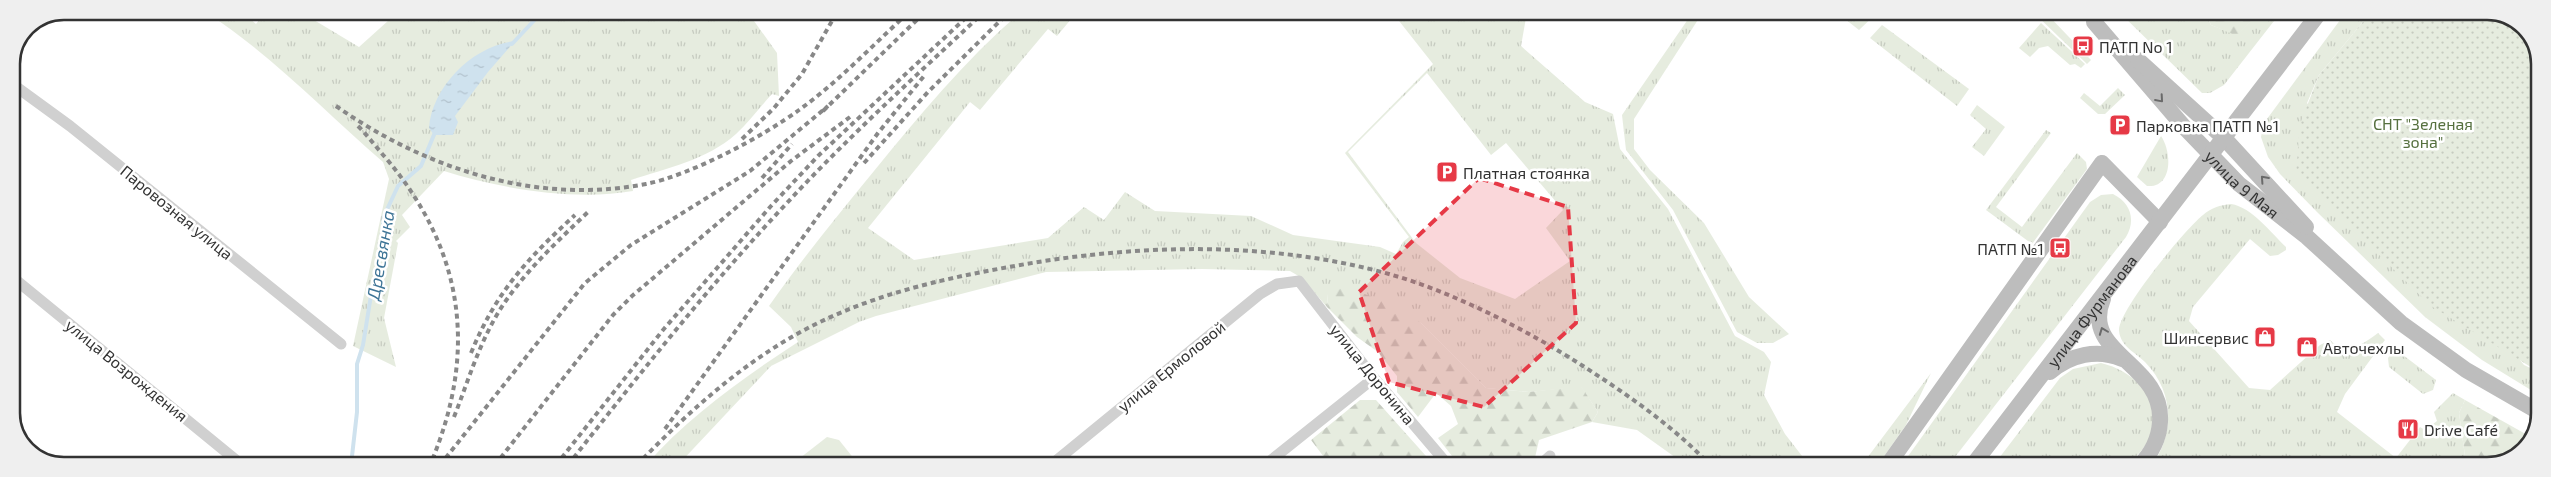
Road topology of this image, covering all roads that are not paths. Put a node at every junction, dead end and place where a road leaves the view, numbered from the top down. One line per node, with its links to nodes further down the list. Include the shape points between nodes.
1 (2092, 20): 5 (main road, улица 9 Мая)
2 (2092, 20): 6 (main road, улица 9 Мая, one-way to 6)
3 (2314, 20): 5 (main road, улица Фурманова)
4 (20, 90): 12 (street, Паровозная улица)
5 (2224, 138): 6 (main road, улица Фурманова); 8 (main road, улица 9 Мая, one-way to 5)
6 (2211, 155): 7 (main road, улица Фурманова); 8 (main road, улица 9 Мая, via 2238,184)
7 (2160, 222): 11 (main road, улица Фурманова); 21 (main road, via 2102,162)
8 (2343, 268): 16 (main road, улица 9 Мая, via 2401,323 2496,389)
9 (1299, 281): 14 (street, улица Доронина); 18 (street, улица Ермоловой, via 1277,284 1260,294)
10 (20, 283): 17 (street, улица Возрождения)
11 (2106, 292): 13 (main road, one-way to 11, via 2116,352 2101,330 2099,318); 15 (main road, улица Фурманова)
12 (342, 344)
13 (2129, 362): 15 (main road, via 2115,355 2084,354 2055,368); 23 (main road, via 2149,383 2161,413 2160,430)
14 (1374, 378): 19 (street); 20 (street, улица Доронина)
15 (2035, 383): 22 (main road, улица Фурманова)
16 (2531, 408)
17 (232, 457)
18 (1061, 457)
19 (1275, 457)
20 (1441, 457)
21 (1893, 457)
22 (1979, 457)
23 (2145, 457)

